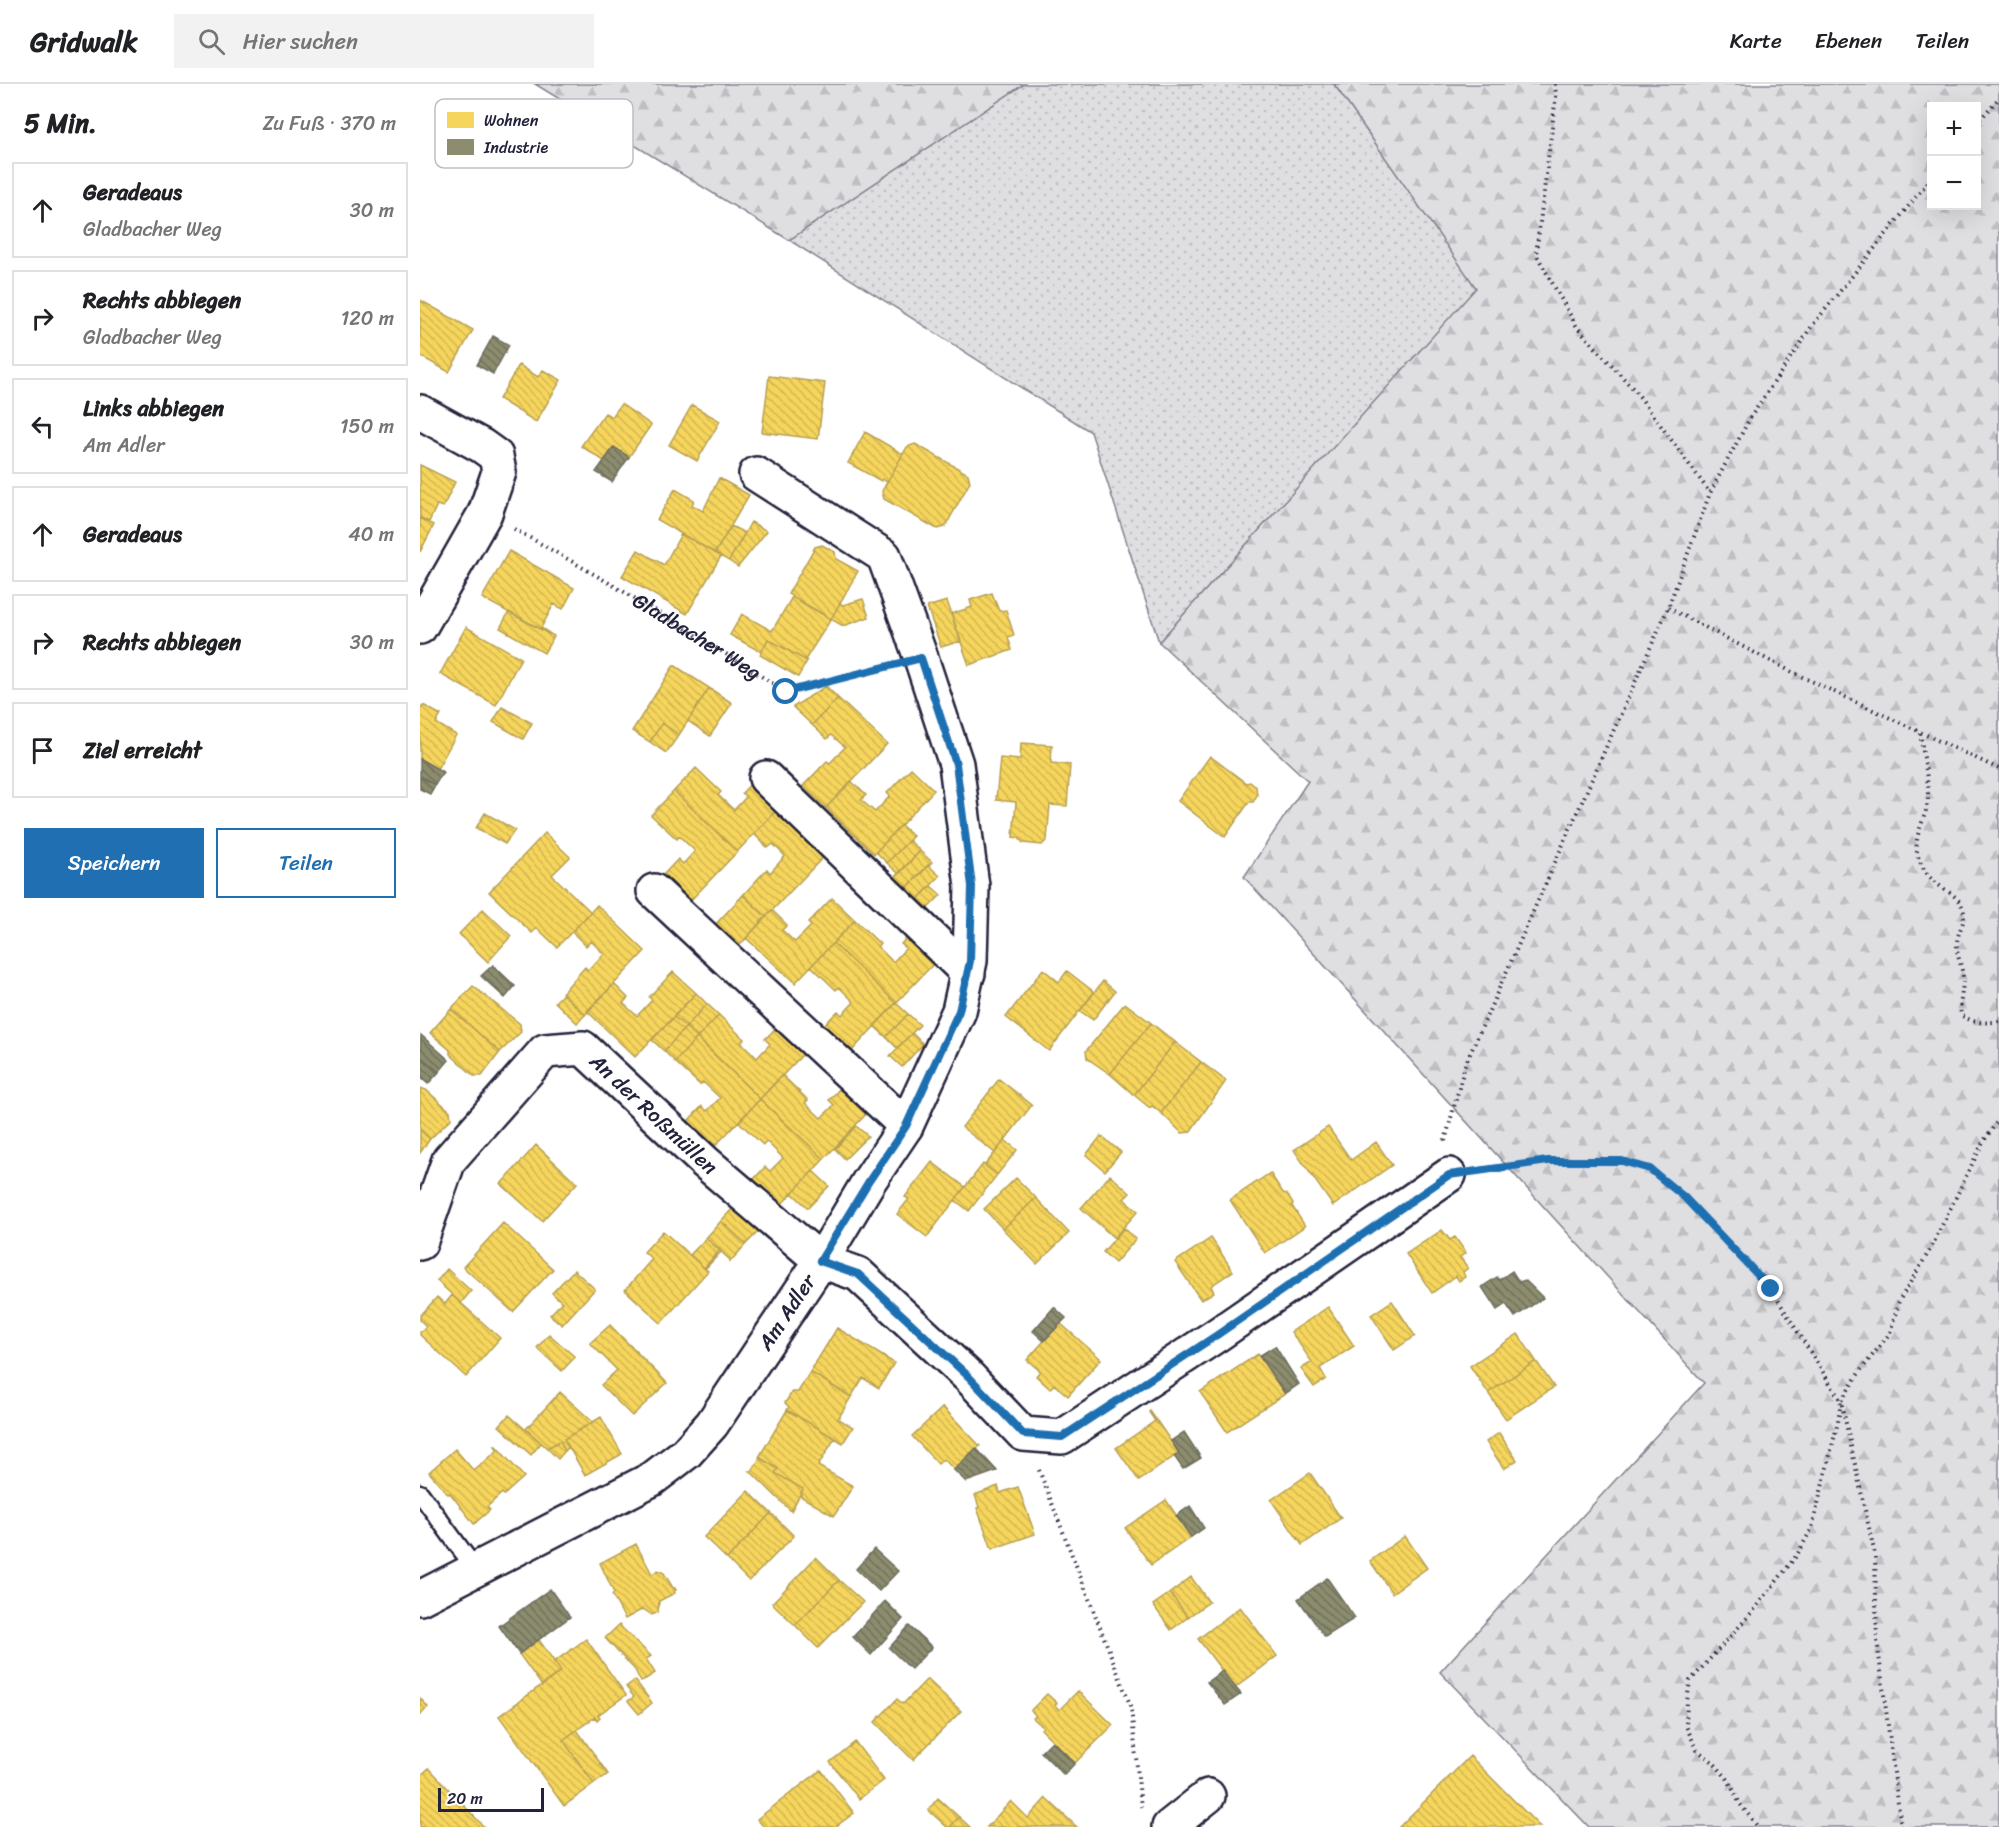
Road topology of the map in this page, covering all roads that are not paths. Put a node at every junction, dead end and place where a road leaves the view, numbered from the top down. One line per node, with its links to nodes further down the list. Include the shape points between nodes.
1 (420, 412): 3 (street, via 496,456 499,472 490,500)
2 (756, 474): 6 (street, via 884,556 956,764 972,886)
3 (420, 627)
4 (766, 778): 6 (street)
5 (654, 891): 7 (street)
6 (968, 974): 7 (street, via 959,1011)
7 (906, 1126): 10 (street)
8 (1449, 1175): 10 (street, Am Adler, via 1062,1437 1023,1434 968,1376 858,1274)
9 (420, 1243): 10 (street, An der Roßmüllen, via 449,1160 545,1051 583,1048 705,1162)
10 (820, 1261): 12 (street, Am Adler, via 712,1424 686,1453 652,1479)
11 (420, 1493): 12 (lane)
12 (476, 1570): 13 (street, Am Adler)
13 (420, 1598)
14 (1208, 1796): 15 (street)
15 (1156, 1822)

